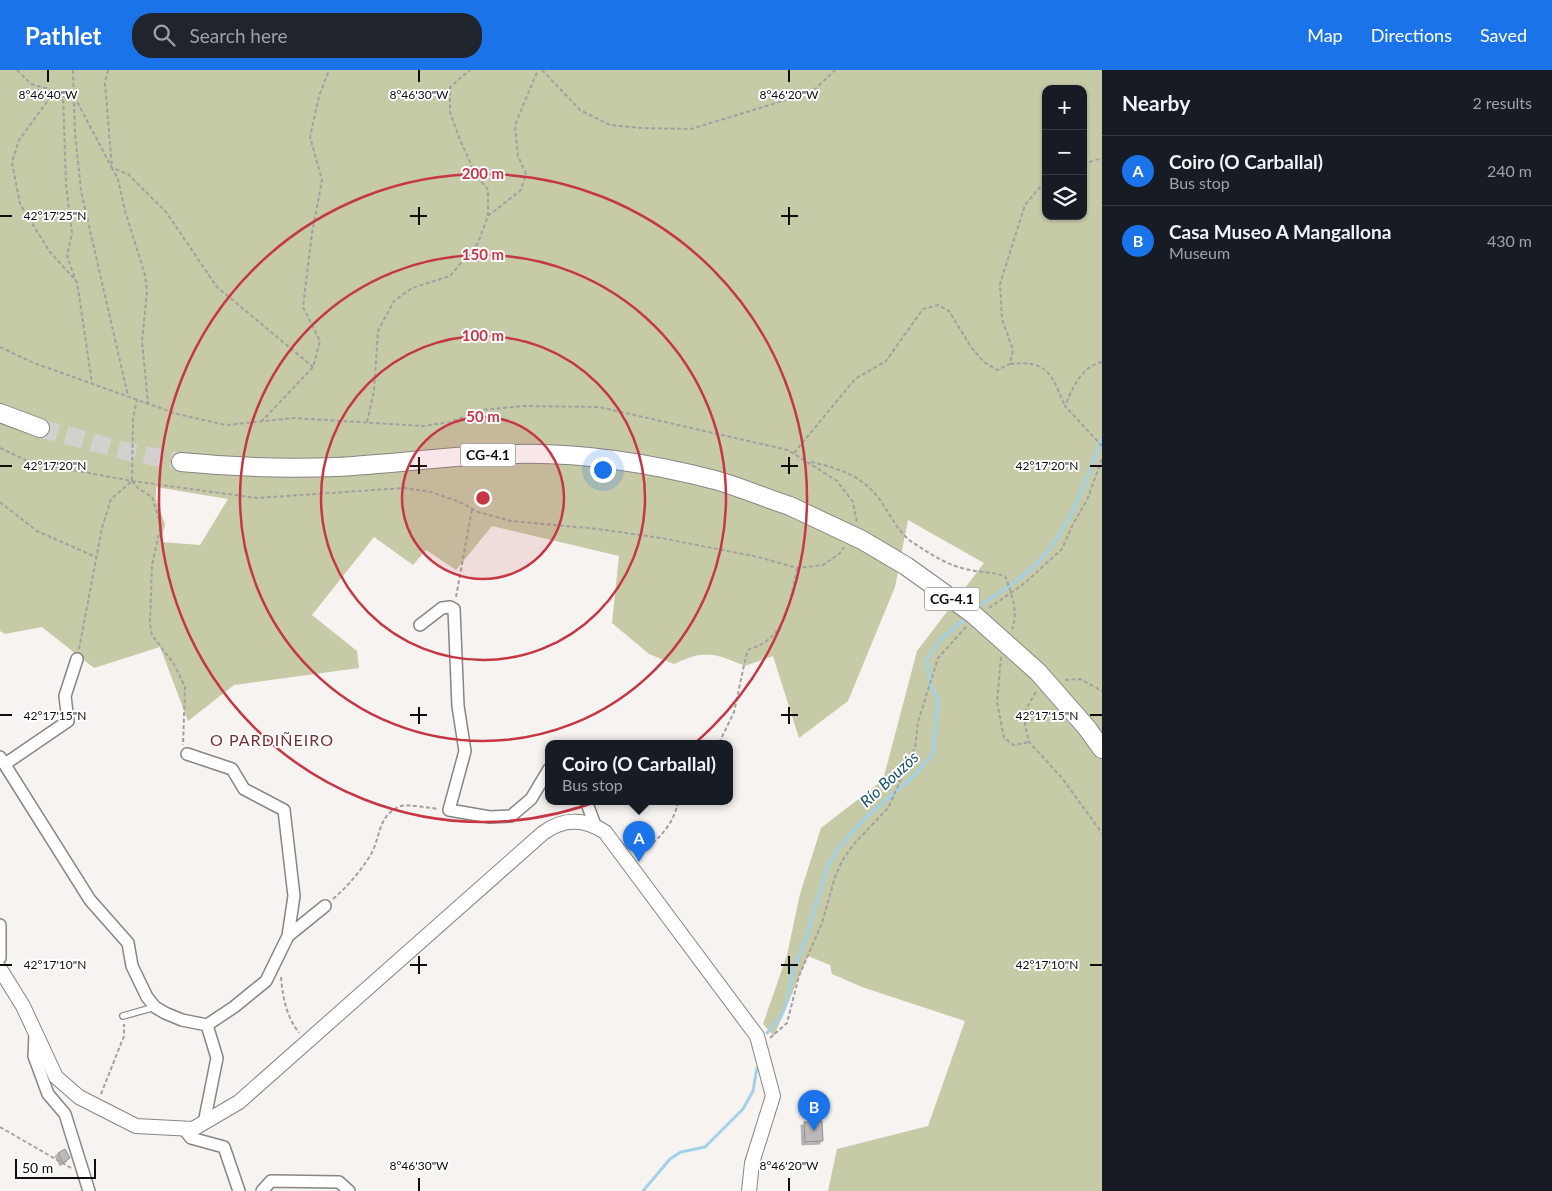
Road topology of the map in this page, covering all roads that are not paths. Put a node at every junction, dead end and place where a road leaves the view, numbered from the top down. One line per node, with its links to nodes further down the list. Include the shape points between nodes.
1 (0, 413): 2 (highway)
2 (40, 428)
3 (181, 462): 6 (highway, CG-4.1, bridge, via 232,468 336,467 514,454 640,463 706,478 790,506 862,540 906,566 974,614 1038,672)
4 (420, 624): 9 (street, via 442,608 454,610 458,706 465,751 449,810 490,817 510,816 530,800)
5 (77, 659): 8 (street, via 66,696 68,721)
6 (1102, 750)
7 (187, 754): 14 (street, via 232,769 244,789 284,810 294,896)
8 (3, 761): 17 (street, via 90,900 128,943 132,966)
9 (545, 776)
10 (588, 805): 11 (street)
11 (595, 825): 21 (street, via 562,822 543,833 239,1102); 27 (street, via 605,832 629,863 757,1036 773,1096 752,1163)
12 (325, 906): 14 (street)
13 (0, 925): 15 (street)
14 (288, 936): 19 (street, via 266,981)
15 (0, 958)
16 (0, 970): 20 (street, via 23,1006)
17 (155, 1007): 18 (lane); 19 (street, via 182,1020)
18 (124, 1016)
19 (207, 1025): 21 (street, via 217,1058)
20 (35, 1034): 22 (street, via 56,1077 79,1098 136,1126); 23 (street, via 34,1056 48,1094 64,1114)
21 (204, 1123): 22 (street, via 193,1129)
22 (183, 1128): 24 (street, via 191,1138 224,1147)
23 (89, 1191)
24 (239, 1191)
25 (262, 1191): 26 (street, via 271,1181 339,1182)
26 (349, 1191)
27 (749, 1191)

